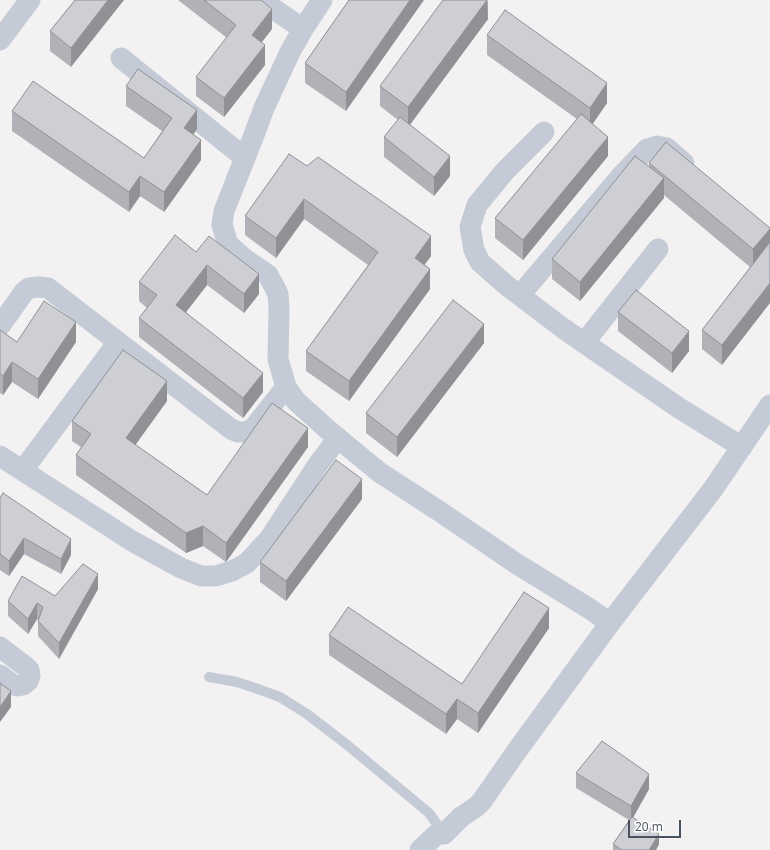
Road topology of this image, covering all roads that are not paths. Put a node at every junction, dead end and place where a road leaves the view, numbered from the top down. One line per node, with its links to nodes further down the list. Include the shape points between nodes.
1 (30, 0): 5 (street)
2 (261, 0): 4 (street)
3 (322, 0): 4 (street)
4 (303, 28): 8 (street, via 264,108)
5 (0, 40)
6 (121, 58): 8 (street)
7 (544, 132): 11 (street, via 505,171 477,205 470,227 474,250 480,262)
8 (245, 158): 15 (street, via 224,211 222,225 228,244 268,275 278,294 278,359)
9 (695, 173): 11 (street, via 667,148 658,146 647,149 622,174)
10 (658, 249): 14 (street)
11 (520, 295): 14 (street)
12 (0, 326): 13 (street, via 29,288 48,288)
13 (118, 342): 15 (street, via 238,432 252,430); 20 (street)
14 (584, 343): 18 (street, via 679,408)
15 (286, 387): 17 (street, via 296,401)
16 (770, 406): 18 (street)
17 (338, 438): 20 (street, via 270,538 247,563 232,572 216,576 201,576 181,568 132,541); 21 (street, via 379,472)
18 (742, 447): 21 (street)
19 (0, 456): 20 (street)
20 (23, 470)
21 (610, 623): 25 (street, via 482,801)
22 (0, 647): 23 (street, via 25,666 30,676 23,685 17,686)
23 (0, 675)
24 (209, 677): 25 (lane, via 237,682 280,697 307,714 429,813)
25 (444, 834): 26 (street, via 437,834)
26 (420, 850)

